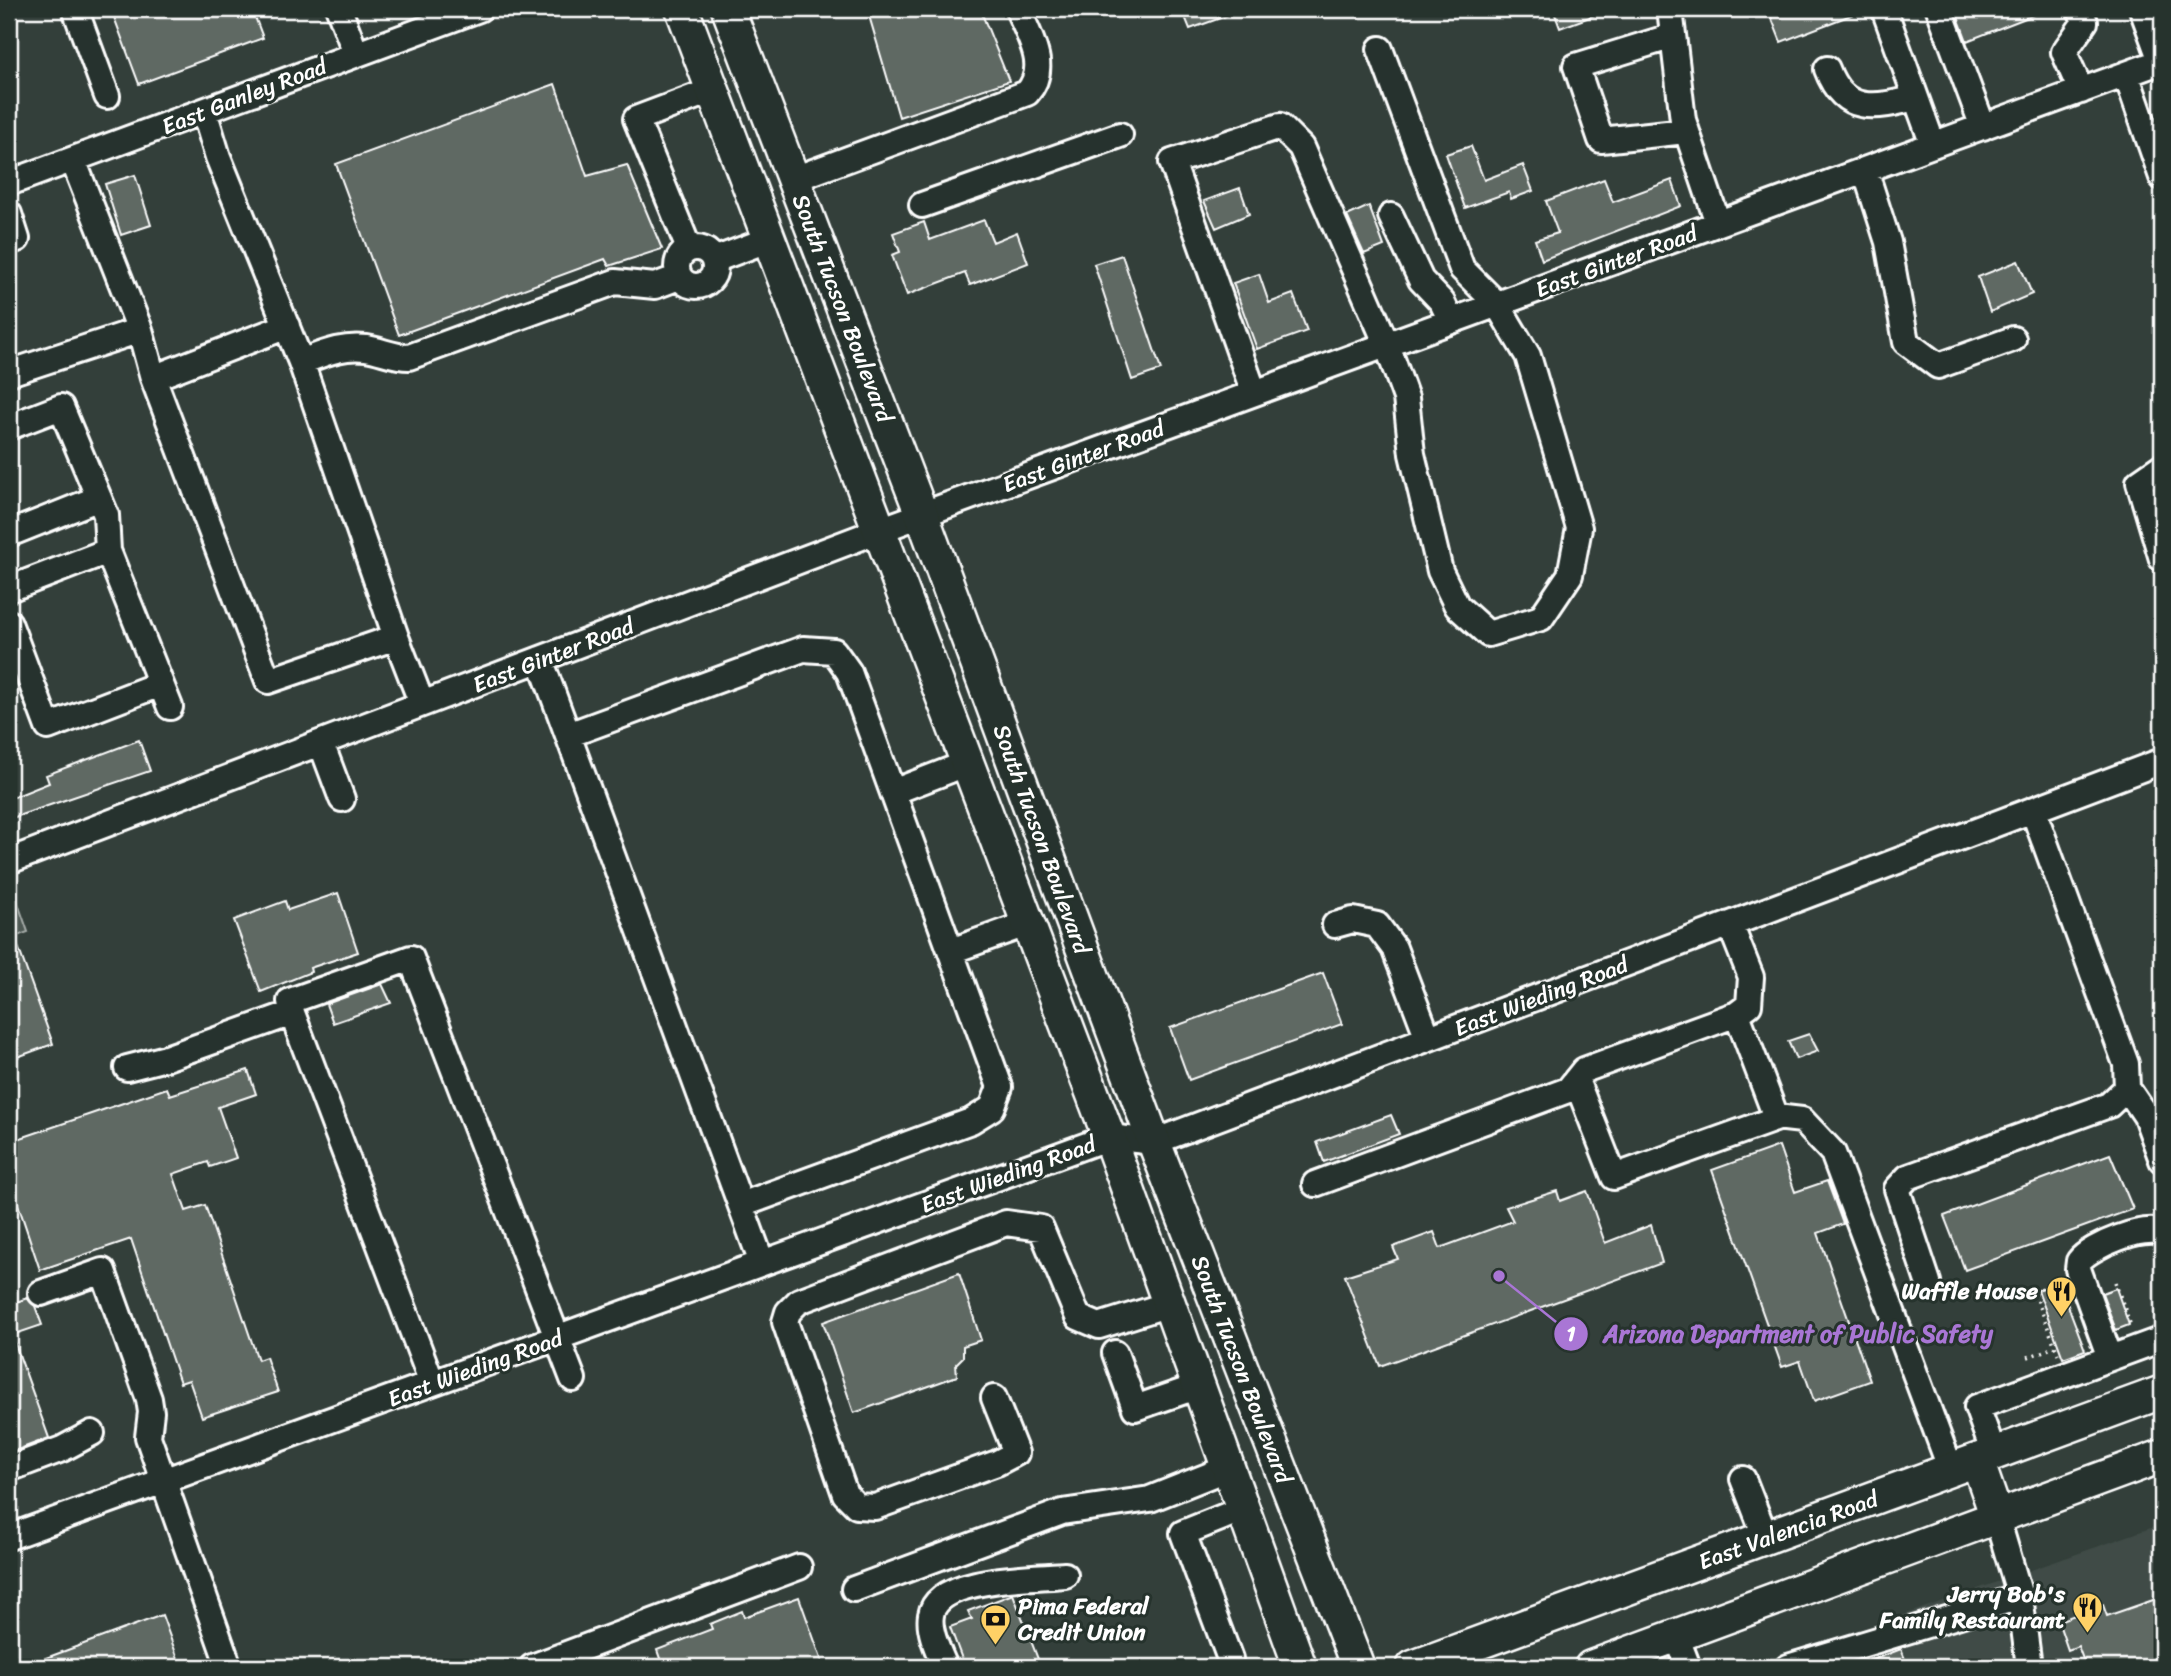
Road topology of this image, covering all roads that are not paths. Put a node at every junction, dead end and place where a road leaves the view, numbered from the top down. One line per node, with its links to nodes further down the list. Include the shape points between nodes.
1 (75, 9): 20 (street)
2 (339, 9): 14 (street)
3 (682, 9): 18 (main road, South Tucson Boulevard)
4 (729, 9): 30 (main road, South Tucson Boulevard)
5 (1018, 9): 30 (street, via 1039,72 1027,93)
6 (1670, 9): 12 (street)
7 (1884, 9): 21 (street)
8 (1939, 9): 23 (street)
9 (2080, 9): 19 (street, via 2085,22 2064,52)
10 (2142, 9): 15 (street)
11 (471, 10): 14 (street, East Ganley Road)
12 (1673, 36): 24 (street); 24 (street, via 1576,66 1601,140)
13 (1380, 49): 41 (street, via 1462,269)
14 (356, 54): 22 (street, East Ganley Road)
15 (2162, 61): 17 (street, East Ginter Road)
16 (1827, 69): 21 (street, via 1834,89 1856,102 1878,108)
17 (2126, 74): 19 (street, East Ginter Road); 29 (street)
18 (713, 90): 36 (main road, South Tucson Boulevard); 38 (street, via 636,119)
19 (2081, 91): 23 (street, East Ginter Road)
20 (107, 96)
21 (1915, 98): 26 (street)
22 (204, 111): 27 (street, East Ganley Road); 43 (street)
23 (1983, 127): 26 (street, East Ginter Road)
24 (1686, 131): 35 (street)
25 (1120, 135): 32 (street)
26 (1933, 145): 28 (street, East Ginter Road)
27 (73, 160): 31 (street, East Ganley Road); 44 (street)
28 (1865, 170): 35 (street, East Ginter Road); 45 (street, via 1888,242 1906,341 1938,366)
29 (2162, 177)
30 (793, 179): 54 (main road, South Tucson Boulevard)
31 (9, 183)
32 (922, 205)
33 (9, 214): 37 (street)
34 (1391, 216): 42 (street, via 1421,280)
35 (1718, 223): 41 (street, East Ginter Road)
36 (770, 239): 39 (street); 55 (main road, South Tucson Boulevard)
37 (13, 241)
38 (689, 249): 39 (street, via 705,250); 40 (street, via 678,260)
39 (714, 260): 40 (street, via 714,273 706,284 694,286)
40 (679, 277): 47 (street, via 655,286 615,282 409,357 341,347)
41 (1497, 304): 42 (street, East Ginter Road); 46 (street, via 1528,356 1579,528 1570,575 1541,618 1488,634 1457,606 1440,571 1412,454 1406,398)
42 (1451, 321): 46 (street, East Ginter Road)
43 (286, 326): 47 (street); 49 (street)
44 (140, 330): 48 (street); 49 (street)
45 (2013, 338)
46 (1387, 345): 50 (street, East Ginter Road); 50 (street, via 1301,147 1280,125 1172,162)
47 (301, 362): 61 (street)
48 (9, 373)
49 (153, 378): 61 (street, via 268,681)
50 (1254, 393): 54 (street, East Ginter Road)
51 (9, 426): 53 (street, via 61,407)
52 (2162, 466): 58 (street, via 2139,482)
53 (99, 498): 56 (street); 57 (street, via 106,515)
54 (922, 515): 55 (street, East Ginter Road); 86 (main road, South Tucson Boulevard)
55 (880, 530): 62 (street, East Ginter Road); 69 (main road, South Tucson Boulevard)
56 (9, 534)
57 (108, 551): 59 (street); 63 (street)
58 (2162, 559)
59 (9, 589)
60 (9, 623): 63 (street, via 48,727)
61 (396, 636): 64 (street)
62 (540, 659): 64 (street, East Ginter Road); 66 (street)
63 (160, 684): 65 (street)
64 (422, 704): 67 (street, East Ginter Road)
65 (170, 707)
66 (568, 735): 70 (street, via 803,649 834,651 849,672); 89 (street)
67 (321, 743): 71 (street); 73 (street, East Ginter Road)
68 (2162, 761): 72 (street, East Wieding Road)
69 (968, 763): 70 (street); 74 (main road, South Tucson Boulevard)
70 (893, 792): 77 (street)
71 (342, 799)
72 (2033, 810): 75 (street, East Wieding Road); 83 (street, via 2126,1064)
73 (9, 861)
74 (1029, 923): 77 (street); 85 (main road, South Tucson Boulevard)
75 (1730, 924): 79 (street, via 1751,977 1749,1005); 80 (street, East Wieding Road)
76 (1335, 925): 80 (street, via 1353,920 1377,925 1394,948)
77 (951, 951): 89 (street, via 1000,1087 992,1108 971,1121)
78 (292, 1013): 81 (street); 95 (street, via 290,1001 405,952); 100 (street)
79 (1737, 1014): 82 (street, via 1584,1070); 84 (street)
80 (1428, 1038): 86 (street, East Wieding Road)
81 (127, 1068)
82 (1576, 1080): 84 (street, via 1614,1177); 88 (street, via 1568,1090)
83 (2127, 1088): 87 (street, via 2146,1116); 92 (street, via 2109,1105 1908,1177 1897,1189)
84 (1778, 1118): 106 (street, via 1802,1120 1833,1153)
85 (1109, 1137): 86 (street, East Wieding Road); 91 (street, East Wieding Road); 94 (main road, South Tucson Boulevard)
86 (1154, 1142): 125 (main road, South Tucson Boulevard)
87 (2162, 1160)
88 (1315, 1184)
89 (741, 1205): 91 (street)
90 (2162, 1233): 98 (street, via 2139,1231 2093,1248 2079,1261)
91 (762, 1263): 95 (street, East Wieding Road)
92 (1928, 1282)
93 (41, 1293): 110 (street, via 103,1271 149,1399 148,1437)
94 (1169, 1304): 101 (main road, South Tucson Boulevard); 103 (street, via 1099,1326 1078,1317 1041,1228 1006,1223 799,1301 788,1312 785,1322 845,1493 857,1506 875,1507 1016,1453)
95 (556, 1338): 99 (street); 100 (street, East Wieding Road)
96 (2162, 1339): 98 (street)
97 (1115, 1353): 101 (street, via 1135,1408)
98 (2110, 1358): 106 (street, via 1977,1407)
99 (573, 1379)
100 (432, 1383): 110 (street, East Wieding Road)
101 (1199, 1386): 107 (main road, South Tucson Boulevard)
102 (2162, 1392): 106 (main road, East Valencia Road)
103 (994, 1398)
104 (92, 1433): 108 (street)
105 (2162, 1456): 112 (main road)
106 (1974, 1461): 112 (main road); 114 (main road, East Valencia Road)
107 (1228, 1468): 111 (main road, South Tucson Boulevard); 117 (street, via 1150,1499 1062,1512)
108 (9, 1469)
109 (1743, 1479): 114 (street)
110 (163, 1481): 113 (street, East Wieding Road); 121 (street)
111 (1243, 1509): 120 (street, via 1183,1533); 124 (main road, South Tucson Boulevard)
112 (1996, 1515): 119 (main road); 130 (street, via 2020,1594)
113 (9, 1537)
114 (1766, 1538): 126 (main road, East Valencia Road)
115 (799, 1567): 122 (street)
116 (1065, 1575): 123 (street, via 968,1585 942,1596 931,1614)
117 (854, 1589)
118 (2016, 1598): 129 (street)
119 (1676, 1636): 127 (main road); 128 (street)
120 (1230, 1658)
121 (229, 1667)
122 (533, 1667)
123 (946, 1667)
124 (1300, 1667)
125 (1358, 1667)
126 (1413, 1667)
127 (1591, 1667)
128 (1688, 1667)
129 (1788, 1667)
130 (2029, 1667)

